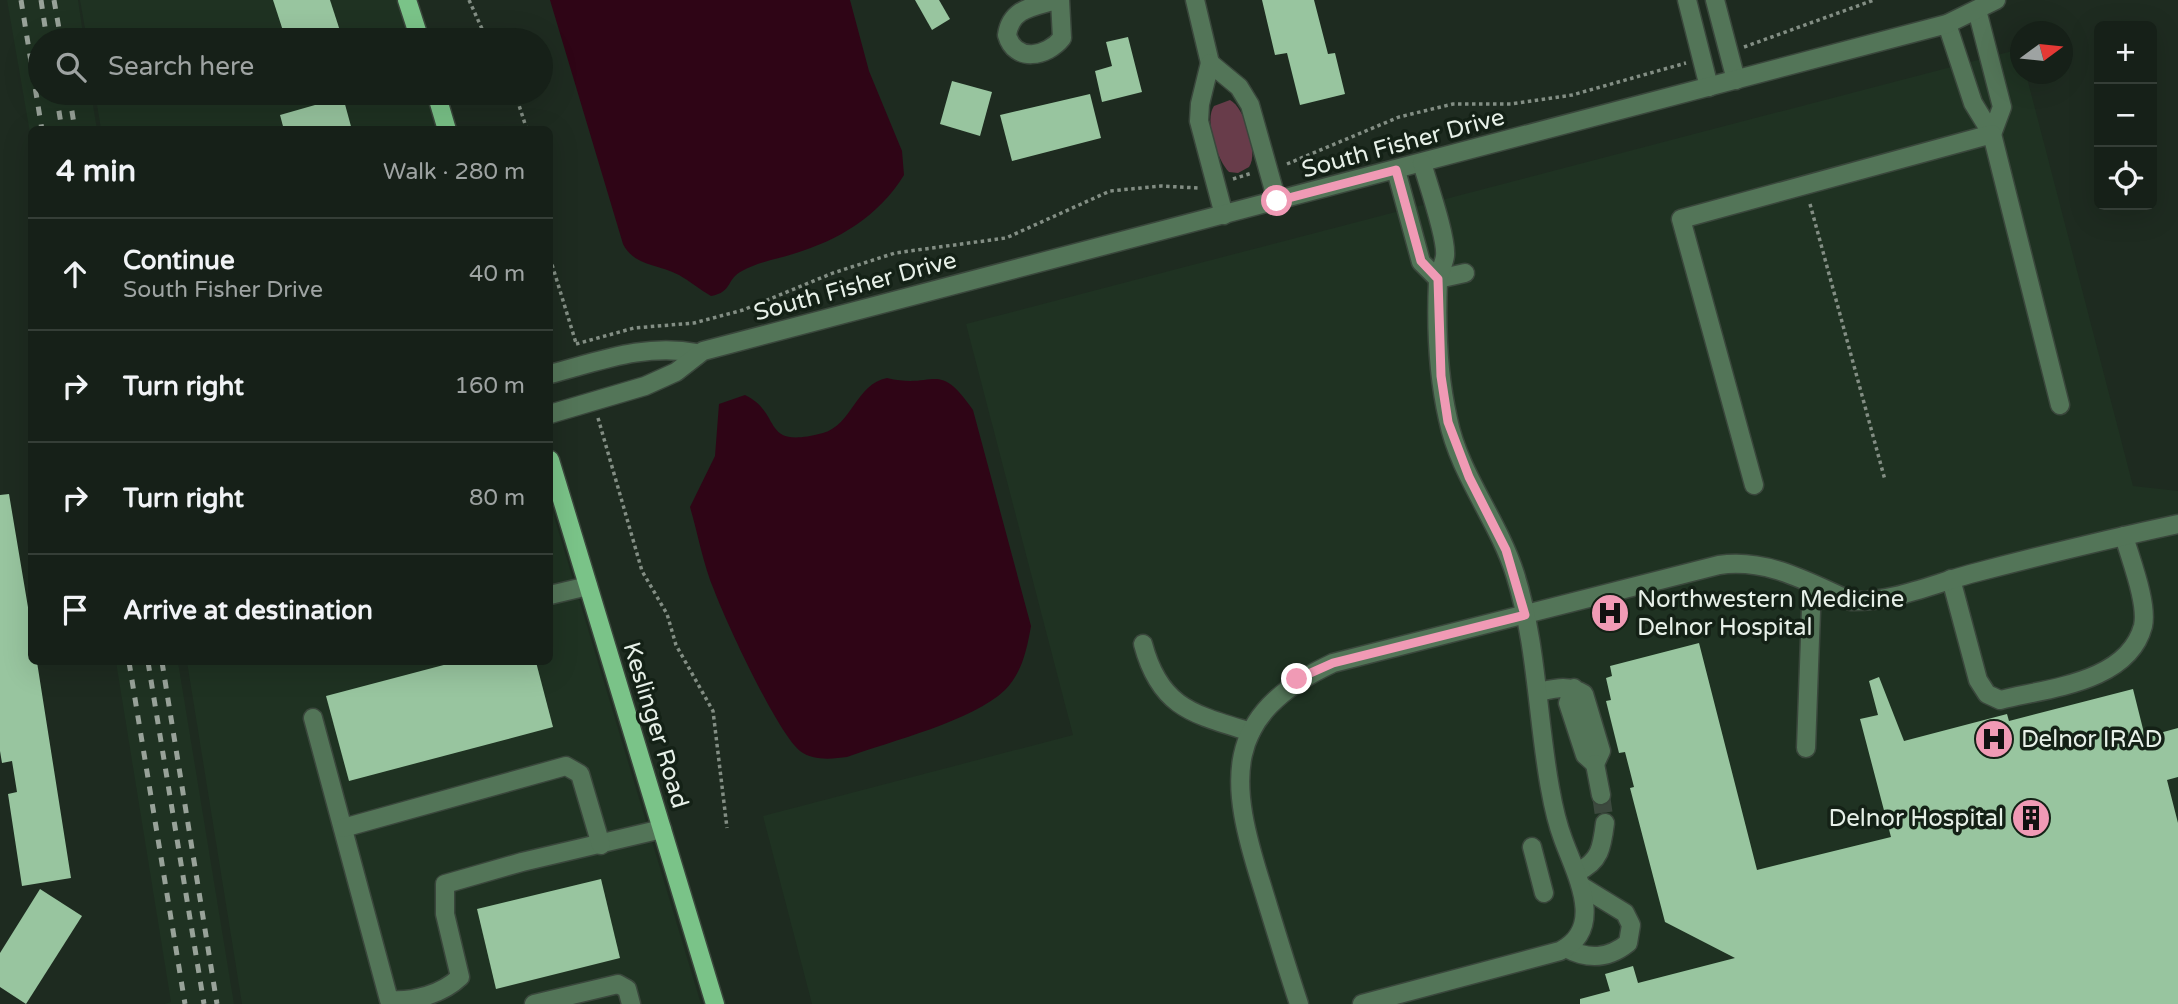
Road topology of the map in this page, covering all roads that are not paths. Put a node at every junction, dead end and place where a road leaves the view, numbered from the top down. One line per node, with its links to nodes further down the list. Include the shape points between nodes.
1 (407, 0): 8 (main road)
2 (1195, 0): 9 (street)
3 (1687, 0): 11 (street)
4 (1715, 0): 10 (street)
5 (1996, 0): 6 (street, South Fisher Drive)
6 (1977, 10): 7 (street, South Fisher Drive); 14 (street, via 2002,107)
7 (1947, 24): 10 (street, South Fisher Drive); 14 (street, via 1973,103)
8 (416, 28)
9 (1210, 64): 17 (street, via 1239,88 1250,105); 18 (street, via 1199,121)
10 (1736, 80): 11 (street, South Fisher Drive)
11 (1709, 87): 15 (street, South Fisher Drive)
12 (440, 105): 13 (main road)
13 (446, 126)
14 (1992, 134): 23 (street); 26 (street, via 1681,219)
15 (1422, 163): 16 (street, South Fisher Drive); 20 (street, via 1446,254)
16 (1396, 170): 17 (street, South Fisher Drive); 20 (street, via 1421,261)
17 (1277, 201): 18 (street, South Fisher Drive)
18 (1224, 215): 21 (street, South Fisher Drive)
19 (1465, 273): 20 (street)
20 (1438, 279): 33 (street, via 1441,376 1448,422 1469,477 1506,550)
21 (700, 352): 22 (street, South Fisher Drive, via 640,351); 24 (street, South Fisher Drive, via 676,372 645,386)
22 (553, 373)
23 (2060, 405)
24 (553, 413)
25 (553, 470): 31 (main road, Keslinger Road)
26 (1754, 485)
27 (2178, 524): 28 (street)
28 (2124, 536): 29 (street); 29 (street, via 2142,603 2143,625 2132,646 2096,675 2000,700 1987,694 1978,680)
29 (1951, 579): 30 (street, via 1867,601 1851,601)
30 (1812, 584): 33 (street, via 1778,569 1741,562); 38 (street)
31 (588, 586): 32 (street); 42 (main road, Keslinger Road)
32 (553, 594)
33 (1525, 615): 35 (street); 37 (street, via 1333,663 1297,679 1273,701)
34 (1143, 644): 37 (street, via 1150,671 1167,696 1199,715)
35 (1539, 692): 39 (street, via 1574,688 1568,703 1585,755 1595,764); 45 (street, via 1554,810)
36 (313, 718): 41 (street)
37 (1251, 732): 51 (street, via 1239,768 1240,804)
38 (1806, 748)
39 (1601, 795)
40 (1605, 823): 45 (street, via 1599,856)
41 (343, 828): 43 (street, via 566,766 580,774); 43 (street, via 389,1000 405,1001 448,989 460,977 445,914 445,884)
42 (662, 829): 43 (street); 50 (main road, Keslinger Road)
43 (601, 845)
44 (1532, 847): 46 (street)
45 (1579, 879): 47 (street, via 1583,931); 47 (street, via 1625,913 1631,934 1628,943 1612,954 1587,957)
46 (1544, 893)
47 (1566, 948): 52 (street)
48 (534, 1004): 49 (street, via 618,984 627,989)
49 (631, 1004)
50 (715, 1004)
51 (1298, 1004)
52 (1362, 1004)

